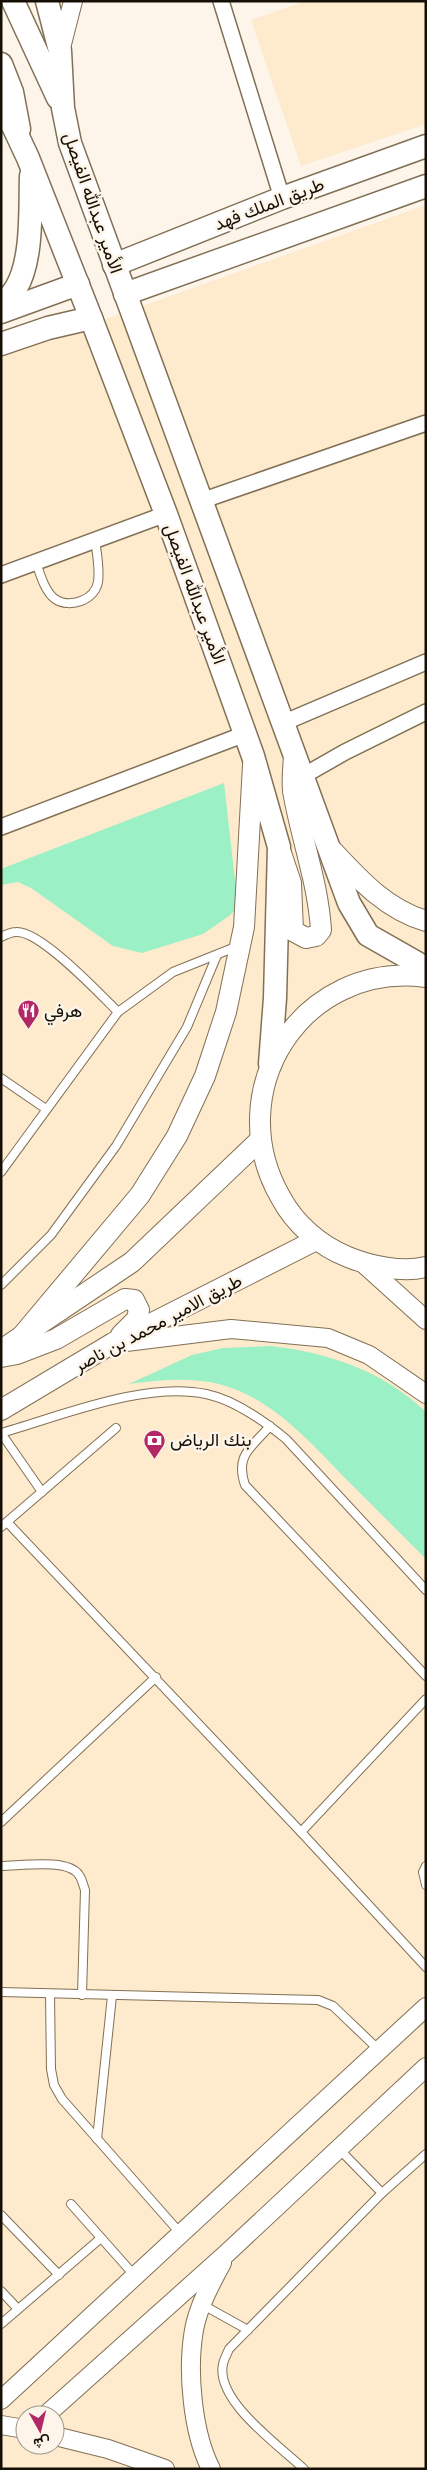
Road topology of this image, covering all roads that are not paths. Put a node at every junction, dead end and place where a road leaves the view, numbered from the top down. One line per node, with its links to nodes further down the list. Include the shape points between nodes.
1 (13, 1): 7 (main road)
2 (47, 1): 5 (main road)
3 (73, 1): 5 (street)
4 (221, 1): 12 (street)
5 (60, 51): 7 (main road)
6 (1, 64): 10 (main road, via 12,92)
7 (62, 108): 14 (main road, الأمير عبدالله الفيصل, via 70,143)
8 (1, 109): 10 (main road)
9 (426, 146): 12 (main road, طريق الملك فهد)
10 (24, 150): 16 (main road, الأمير عبدالله الفيصل); 19 (main road, via 31,175 29,235 17,287)
11 (426, 186): 15 (main road, طريق الملك فهد)
12 (282, 198): 13 (main road, طريق الملك فهد)
13 (177, 239): 14 (main road, طريق الملك فهد); 15 (main road, via 173,247 175,260 183,267)
14 (114, 264): 17 (main road, الأمير عبدالله الفيصل)
15 (192, 268): 17 (main road, طريق الملك فهد)
16 (78, 284): 18 (main road); 21 (main road, الأمير عبدالله الفيصل)
17 (125, 294): 25 (main road, الأمير عبدالله الفيصل)
18 (43, 296): 20 (main road); 22 (main road, via 54,310)
19 (1, 307)
20 (1, 312)
21 (91, 318): 22 (main road); 26 (main road, الأمير عبدالله الفيصل)
22 (48, 328): 23 (main road)
23 (1, 344)
24 (426, 423): 25 (street)
25 (201, 501): 32 (main road, الأمير عبدالله الفيصل)
26 (166, 514): 27 (street); 33 (main road, الأمير عبدالله الفيصل)
27 (95, 540): 28 (street); 28 (lane, via 98,583 95,593 87,599 68,604 55,599 46,587)
28 (36, 562): 29 (street)
29 (1, 575)
30 (426, 662): 32 (street)
31 (426, 712): 36 (street)
32 (283, 723): 34 (main road, الأمير عبدالله الفيصل)
33 (245, 734): 35 (main road, الأمير عبدالله الفيصل); 37 (street)
34 (294, 752): 36 (main road, الأمير عبدالله الفيصل); 38 (main road, via 293,790 321,918 321,930 316,936 306,938 293,931 291,883)
35 (253, 756): 38 (main road, الأمير عبدالله الفيصل); 42 (main road, via 244,927)
36 (303, 776): 39 (main road, الأمير عبدالله الفيصل)
37 (1, 827)
38 (279, 847): 47 (main road, الأمير عبدالله الفيصل)
39 (329, 848): 40 (main road, via 370,890 406,916); 44 (main road, الأمير عبدالله الفيصل, via 349,903 368,936)
40 (426, 921)
41 (1, 937): 46 (lane, via 16,932 37,938)
42 (240, 946): 43 (lane); 57 (main road, via 226,1012 208,1067 177,1136 140,1195)
43 (217, 955): 46 (lane, via 173,972); 55 (lane, via 187,1027 116,1146 51,1235)
44 (426, 968)
45 (426, 977): 47 (main road, via 406,975 364,981 325,999 293,1027)
46 (118, 1012): 49 (lane)
47 (270, 1064): 50 (main road, via 260,1102)
48 (1, 1078): 49 (lane)
49 (46, 1109): 51 (lane)
50 (259, 1141): 52 (main road, via 270,1179 289,1212); 57 (main road, via 132,1262)
51 (1, 1172)
52 (316, 1240): 53 (main road); 58 (main road, طريق الامير محمد بن ناصر)
53 (364, 1264): 54 (main road, via 415,1270); 56 (street)
54 (426, 1267)
55 (1, 1285)
56 (426, 1320)
57 (21, 1337): 59 (main road)
58 (113, 1343): 60 (main road, via 137,1319 139,1310 134,1300 125,1299 56,1340); 61 (street, via 231,1329 328,1338 369,1355); 62 (main road, طريق الامير محمد بن ناصر)
59 (1, 1350)
60 (1, 1357)
61 (426, 1394)
62 (1, 1410)
63 (270, 1426): 65 (lane, via 232,1403 207,1394 176,1391 133,1395 1,1433); 67 (lane, via 286,1439); 68 (lane, via 242,1458 240,1472 245,1485)
64 (116, 1428): 65 (lane)
65 (42, 1492): 66 (lane)
66 (4, 1524): 69 (lane)
67 (426, 1590)
68 (426, 1676)
69 (156, 1678): 71 (lane); 72 (lane)
70 (426, 1699): 72 (lane)
71 (1, 1822)
72 (301, 1832): 76 (lane)
73 (1, 1866): 79 (lane, via 51,1864 71,1867 79,1875 85,1890)
74 (426, 1866): 75 (lane, via 423,1872)
75 (426, 1885)
76 (426, 1967)
77 (1, 1992): 78 (lane)
78 (50, 1994): 79 (lane); 84 (lane, via 54,2085 62,2099)
79 (82, 1995): 80 (lane)
80 (112, 1996): 82 (lane, via 318,2000 332,2006); 84 (lane)
81 (426, 2007): 82 (street)
82 (379, 2050): 90 (street)
83 (426, 2067): 85 (street)
84 (98, 2139): 90 (lane)
85 (339, 2149): 87 (lane); 92 (street)
86 (426, 2154): 87 (lane)
87 (382, 2193): 99 (lane)
88 (71, 2204): 91 (lane)
89 (1, 2215): 93 (lane)
90 (181, 2234): 94 (street)
91 (101, 2238): 93 (lane); 94 (lane)
92 (226, 2254): 96 (street); 101 (street)
93 (59, 2275): 97 (lane)
94 (135, 2276): 100 (street)
95 (1, 2291): 97 (lane)
96 (203, 2305): 99 (lane); 106 (street, via 194,2329 190,2383 199,2432)
97 (18, 2309): 98 (lane)
98 (1, 2324)
99 (248, 2330): 107 (lane, via 229,2349 223,2365 230,2397)
100 (4, 2393)
101 (57, 2405)
102 (1, 2424): 103 (street)
103 (15, 2427)
104 (65, 2438): 105 (street)
105 (165, 2469)
106 (211, 2469)
107 (304, 2469)

